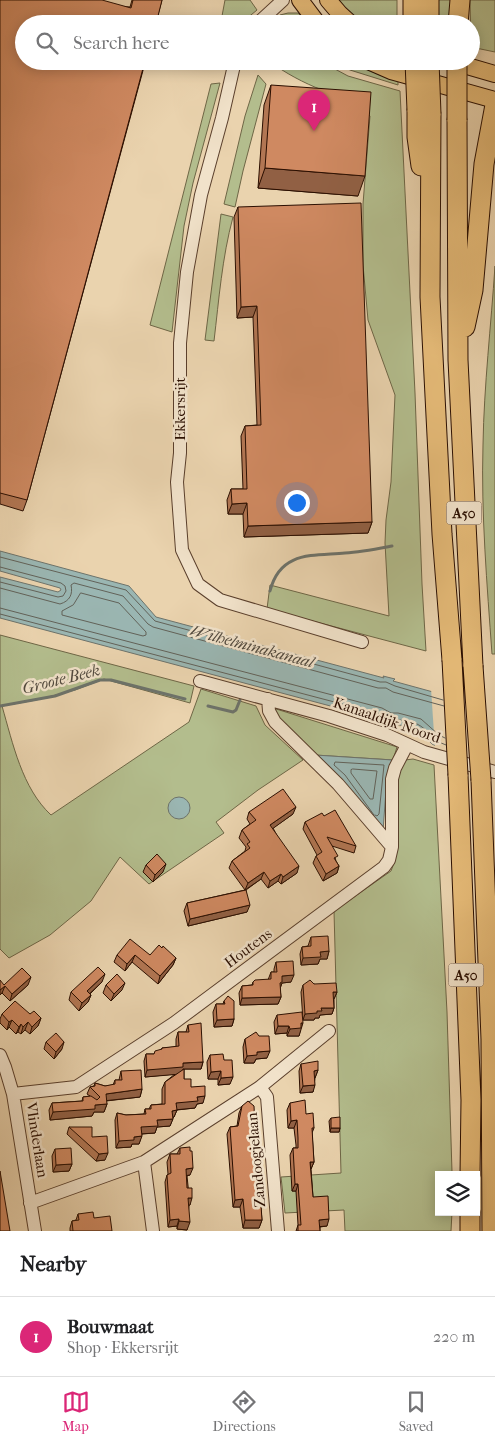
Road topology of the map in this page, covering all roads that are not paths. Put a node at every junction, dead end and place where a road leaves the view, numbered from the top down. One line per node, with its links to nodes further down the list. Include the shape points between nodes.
1 (283, 0): 7 (street)
2 (300, 0): 8 (main road)
3 (328, 0): 9 (main road)
4 (413, 0): 10 (highway)
5 (429, 0): 11 (highway)
6 (460, 0): 12 (highway)
7 (267, 15)
8 (311, 15)
9 (341, 15)
10 (414, 15)
11 (429, 15)
12 (459, 15)
13 (233, 70): 24 (street, Ekkersrijt, via 201,195 186,272 180,342 178,482 182,550 198,584 220,600)
14 (389, 70): 20 (main road)
15 (417, 70): 22 (highway, A50, bridge)
16 (428, 70): 22 (highway, A50, bridge)
17 (457, 70): 23 (highway, A50, bridge)
18 (480, 70): 19 (main road)
19 (495, 74)
20 (495, 100)
21 (495, 104): 23 (highway, A50, via 479,202 474,290)
22 (424, 112): 35 (highway, A50, bridge, via 431,214 434,389 458,775 471,1100)
23 (458, 360): 28 (highway, A50, bridge, via 473,666)
24 (362, 642)
25 (200, 681): 26 (street, Kanaaldijk Noord)
26 (268, 700): 27 (street, Kanaaldijk Noord, via 387,735); 29 (street, via 275,722 338,784)
27 (407, 745): 28 (street, Kanaaldijk Noord); 29 (street, Houtens, via 392,779)
28 (488, 776): 42 (highway, A50)
29 (392, 847): 33 (street, Houtens, via 384,867 174,1022 76,1087)
30 (329, 1031): 32 (street, Zandoogjelaan)
31 (0, 1055): 33 (street, Vlinderlaan)
32 (260, 1087): 34 (street, Zandoogjelaan); 40 (street, Zandoogjelaan, via 267,1097)
33 (13, 1094): 36 (street, Vlinderlaan)
34 (144, 1162): 36 (street, Zandoogjelaan); 39 (street)
35 (470, 1171)
36 (30, 1203): 38 (street, Vlinderlaan)
37 (470, 1216): 41 (highway)
38 (35, 1231)
39 (153, 1231)
40 (278, 1231)
41 (470, 1231)
42 (492, 1231)

